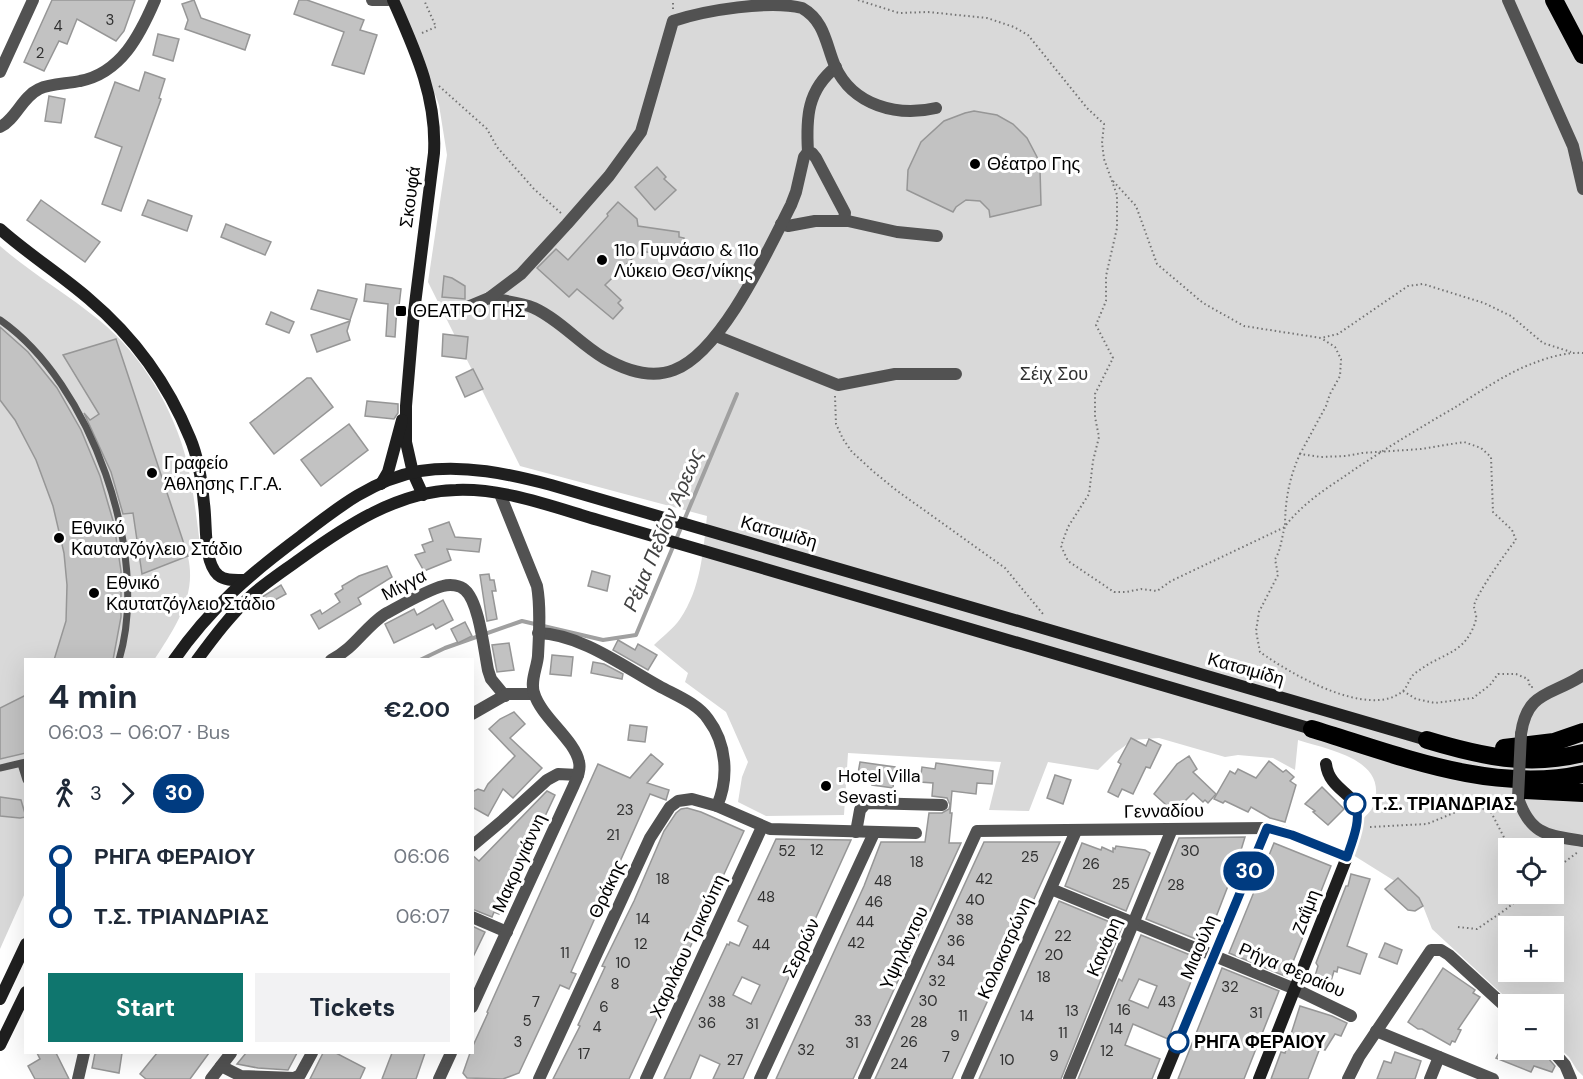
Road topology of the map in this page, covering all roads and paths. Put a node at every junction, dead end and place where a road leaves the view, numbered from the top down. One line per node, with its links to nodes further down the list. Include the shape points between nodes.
1 (33, 0): 13 (street)
2 (154, 0): 16 (street, via 134,42 112,67 88,79 38,89)
3 (372, 0): 4 (street)
4 (388, 0)
5 (393, 0): 10 (main road, Σκουφά)
6 (424, 0): 10 (path, via 436,27)
7 (858, 0): 19 (path, via 899,13 987,18 1028,35 1104,124 1104,159)
8 (1508, 0): 17 (street)
9 (1554, 0): 11 (highway)
10 (409, 37): 14 (main road, Σκουφά)
11 (1583, 55)
12 (836, 67): 15 (street, via 857,93 892,111); 18 (street, via 824,77 810,106); 21 (street, via 817,20 801,7 752,2 673,21 641,132 615,170)
13 (0, 72)
14 (424, 74): 21 (path, via 487,129 497,147 534,189); 27 (main road, Σκουφά, via 434,117 434,153)
15 (936, 108)
16 (0, 127)
17 (1578, 143): 20 (street)
18 (808, 152): 22 (street, via 815,155); 23 (street)
19 (1112, 178): 30 (path, via 1136,206 1157,264 1203,303 1244,326); 42 (path, via 1117,195 1117,228 1106,276 1106,301 1096,325 1113,358 1095,394 1100,437 1089,494 1061,546 1068,561 1114,592 1157,591)
20 (1583, 189)
21 (570, 220): 26 (street, via 520,274)
22 (848, 221): 23 (street); 25 (street)
23 (781, 224): 29 (street)
24 (0, 228): 43 (main road, via 99,307 153,367 174,402 195,451 212,566 224,578)
25 (937, 236)
26 (489, 298): 27 (street, via 465,308); 29 (street, via 532,307 605,358 642,373 679,368)
27 (414, 312): 35 (main road, Σκουφά)
28 (0, 320): 46 (lane, via 25,339 56,375 77,408 101,463 120,524 128,580 129,607)
29 (716, 336): 34 (street)
30 (1321, 338): 31 (path, via 1356,324 1408,286 1423,284 1484,303 1511,316 1543,343); 37 (path, via 1335,347 1341,358 1340,376)
31 (1574, 352): 32 (path); 36 (path, via 1533,363)
32 (1583, 353)
33 (956, 374): 34 (street, via 895,374)
34 (838, 385): 45 (path, via 835,417 852,452 896,490 1005,568)
35 (406, 406): 38 (main road, Σκουφά, via 406,442); 39 (main road, Σκουφά, via 388,472)
36 (1384, 450): 37 (path, via 1347,456); 42 (path, via 1317,494); 51 (path, via 1464,442 1481,448 1491,457 1493,512 1512,530 1516,540 1480,592 1474,606 1477,618 1466,640 1413,675)
37 (1300, 454): 42 (path, via 1290,478)
38 (414, 473): 39 (main road, Κατσιμίδη); 41 (main road, Σκουφά); 45 (main road, Κατσιμίδη, via 452,469 512,475)
39 (381, 484): 43 (main road, Κατσιμίδη, via 330,513)
40 (500, 494): 41 (main road, via 454,490); 44 (street, via 537,586); 56 (main road)
41 (423, 495): 48 (main road, via 363,518 264,585)
42 (1285, 527): 51 (path, via 1281,550 1275,559 1278,575 1259,612 1256,631 1260,652 1316,686 1347,695 1372,701)
43 (244, 580): 47 (main road, Κατσιμίδη)
44 (538, 627): 53 (street); 68 (street, via 605,654 706,715 719,739 724,762 723,788)
45 (1059, 633): 58 (main road, Κατσιμίδη)
46 (119, 658)
47 (176, 658)
48 (199, 658)
49 (334, 658): 54 (street, Μίγγα, via 351,648 380,617 441,586 452,585 466,590 473,601 489,675)
50 (1583, 675): 52 (street)
51 (1403, 691): 52 (path, via 1435,703 1473,698 1498,674 1516,674 1528,679 1530,687)
52 (1547, 692): 79 (street, bridge, via 1526,712 1518,798 1532,825 1547,835)
53 (534, 694): 54 (street); 64 (street, via 576,754)
54 (505, 696): 55 (street)
55 (474, 713)
56 (1311, 729): 62 (highway)
57 (1583, 732): 58 (highway, via 1554,742 1502,748)
58 (1427, 740): 59 (highway, via 1511,760)
59 (1583, 753)
60 (23, 763): 63 (lane)
61 (1326, 764): 70 (main road, Ζαΐμη, via 1328,775 1355,804)
62 (1437, 766): 65 (highway, via 1524,780); 66 (highway, via 1505,788)
63 (0, 768)
64 (579, 771): 80 (street, via 546,780); 89 (street, Μακρυγιάννη)
65 (1583, 774)
66 (1583, 793)
67 (942, 805): 75 (street, via 866,803 861,807)
68 (717, 806): 69 (street, Θράκης); 110 (street, Θράκης, via 692,799 678,801 659,822)
69 (762, 827): 75 (street, Θράκης); 111 (street, Χαριλάου Τρικούπη)
70 (1355, 827): 78 (path, via 1427,824 1473,805 1491,812); 82 (main road, Ζαΐμη)
71 (1267, 828): 72 (street, Γενναδίου); 82 (main road, Γενναδίου); 91 (main road, Μιαούλη)
72 (1172, 829): 74 (street, Γενναδίου); 87 (street, Κανάρη)
73 (977, 831): 74 (street, Γενναδίου); 113 (street, Υψηλάντου)
74 (1076, 831): 84 (street, Κολοκοτρώνη)
75 (856, 832): 76 (street, Θράκης)
76 (874, 833): 77 (street, Θράκης); 112 (street, Σερρών)
77 (916, 833)
78 (1504, 838)
79 (1583, 841)
80 (474, 844)
81 (1583, 849): 83 (path)
82 (1347, 857): 92 (main road, Ζαΐμη)
83 (1564, 863)
84 (1051, 889): 87 (street, Ρήγα Φεραίου); 114 (street, Κολοκοτρώνη)
85 (1512, 904): 88 (path, via 1477,929)
86 (474, 917): 89 (street)
87 (1134, 924): 91 (street, Ρήγα Φεραίου); 115 (street, Κανάρη)
88 (1458, 927)
89 (507, 932): 96 (street, Μακρυγιάννη)
90 (24, 948): 94 (main road)
91 (1214, 957): 92 (street, Ρήγα Φεραίου); 116 (main road, Μιαούλη)
92 (1295, 989): 97 (street, Ρήγα Φεραίου); 117 (main road, Ζαΐμη)
93 (24, 996): 99 (main road)
94 (0, 999)
95 (1498, 1000): 98 (street, via 1449,955 1434,949)
96 (474, 1002)
97 (1351, 1016)
98 (1376, 1031): 103 (street); 118 (street)
99 (0, 1045)
100 (84, 1054): 106 (street)
101 (311, 1054): 108 (street, via 297,1077)
102 (451, 1054): 109 (street)
103 (1439, 1057): 119 (street); 120 (street)
104 (224, 1058): 107 (street); 108 (street, via 236,1075)
105 (1561, 1060): 121 (street)
106 (78, 1079)
107 (211, 1079)
108 (265, 1079)
109 (439, 1079)
110 (539, 1079)
111 (646, 1079)
112 (760, 1079)
113 (864, 1079)
114 (967, 1079)
115 (1069, 1079)
116 (1163, 1079)
117 (1259, 1079)
118 (1348, 1079)
119 (1430, 1079)
120 (1493, 1079)
121 (1571, 1079)

